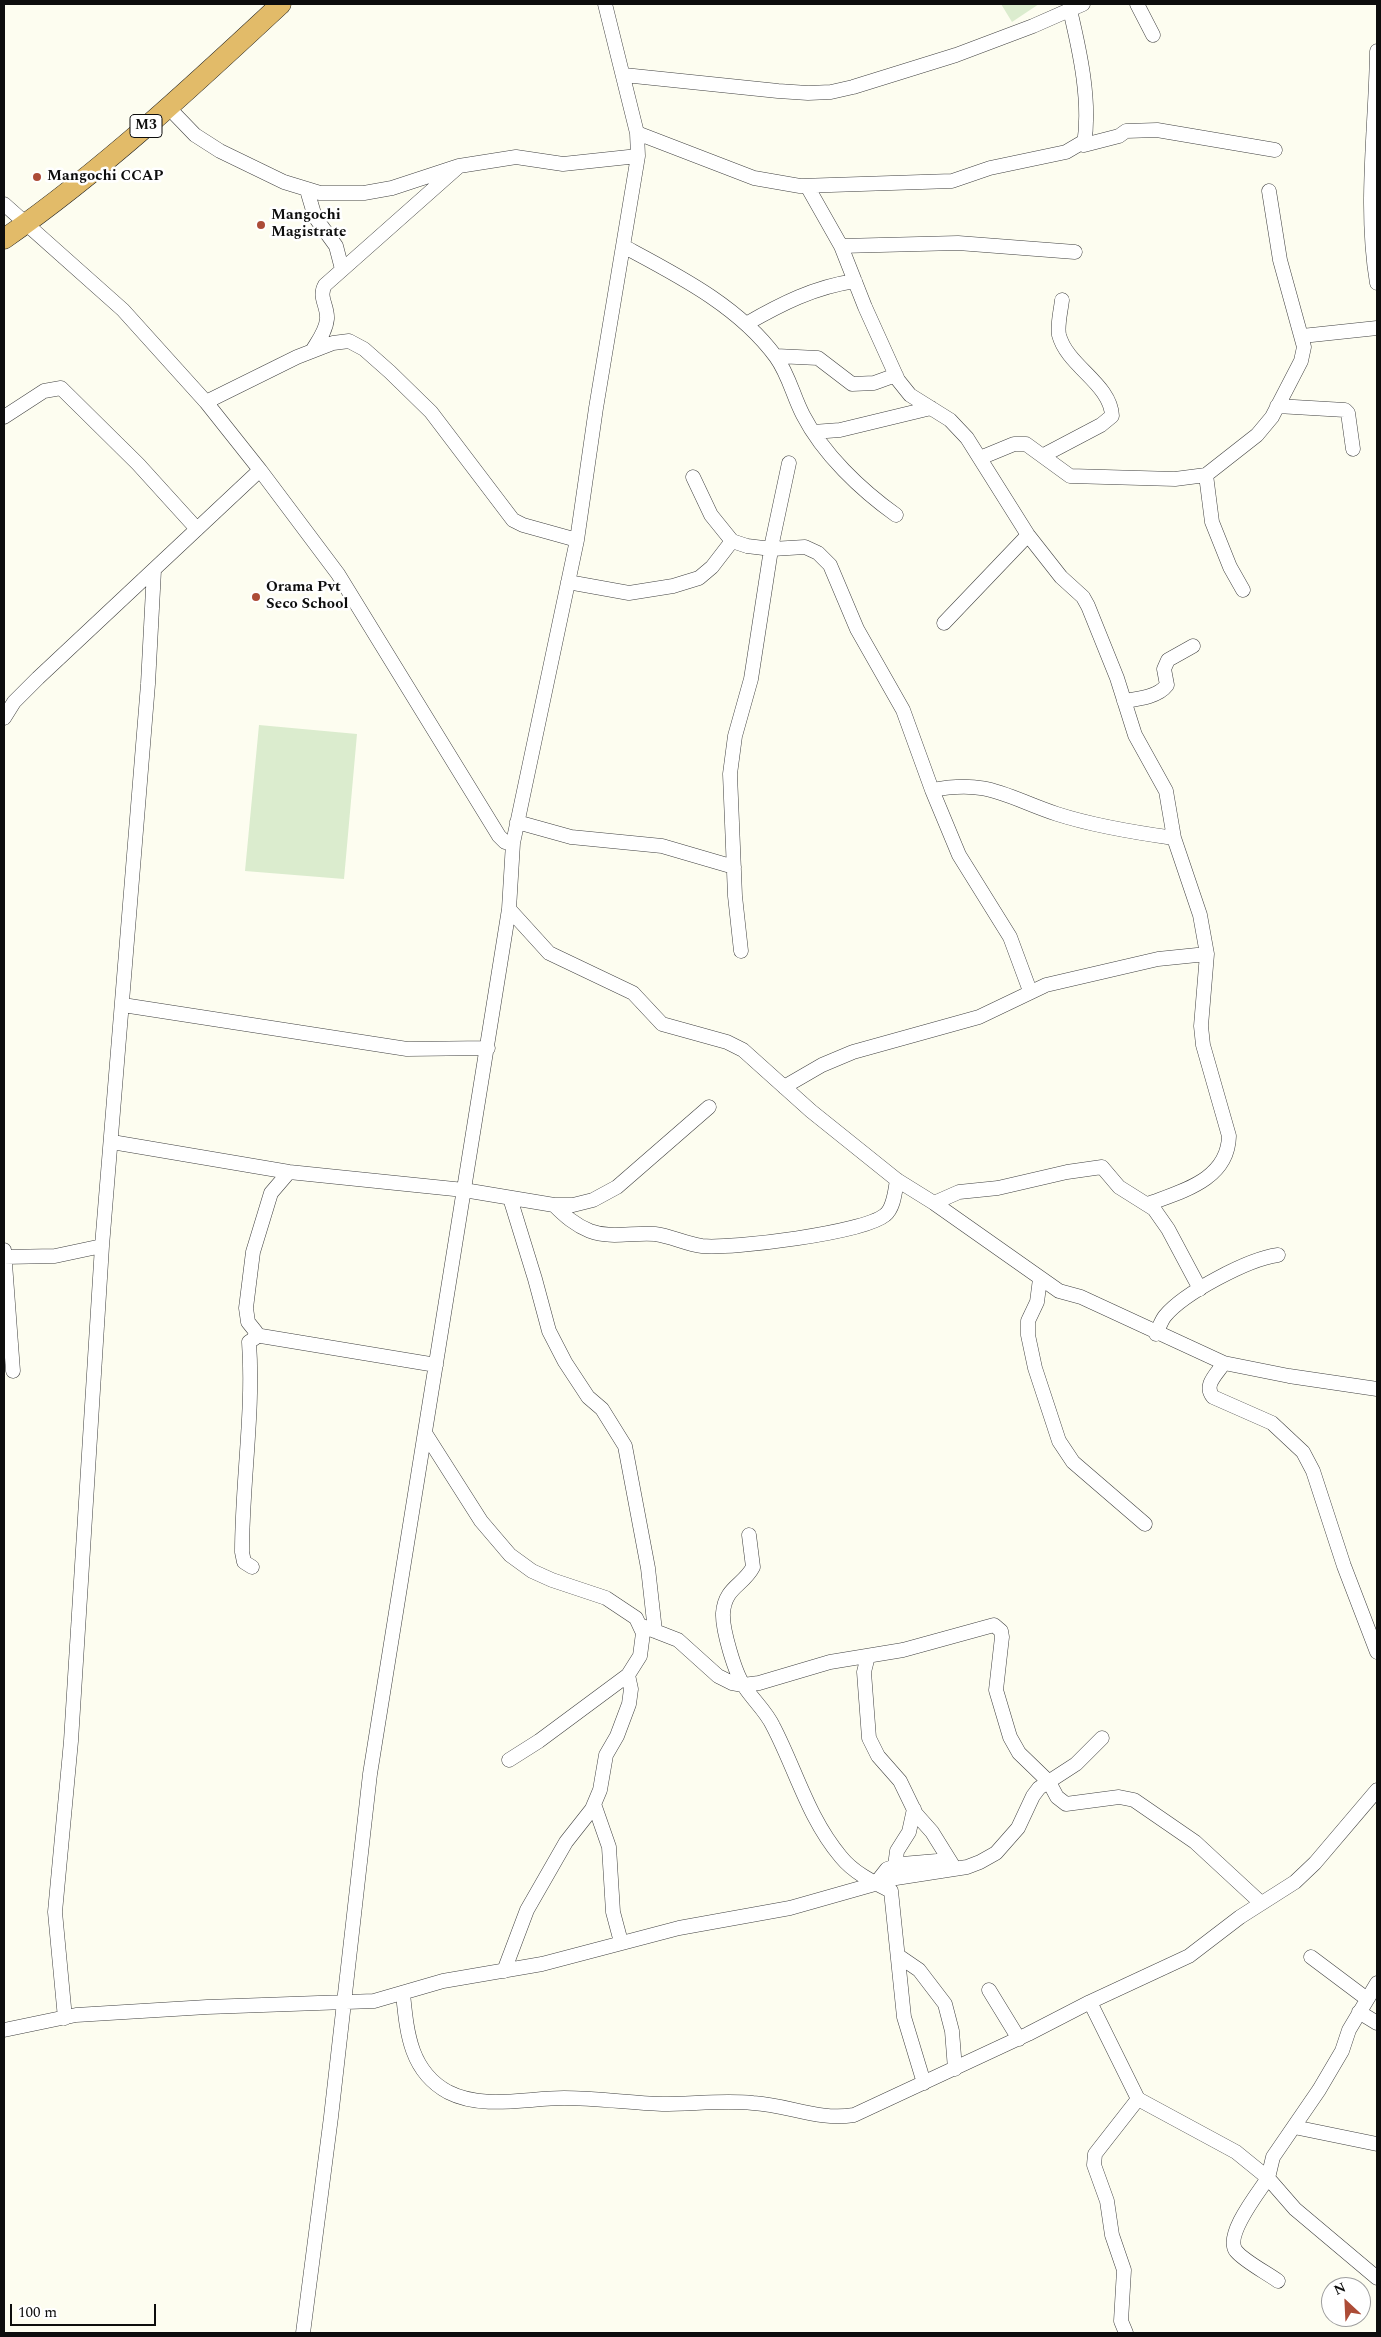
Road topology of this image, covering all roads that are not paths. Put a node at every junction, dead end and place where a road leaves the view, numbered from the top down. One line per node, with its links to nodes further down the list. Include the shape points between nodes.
1 (281, 4): 9 (highway, M3)
2 (605, 4): 8 (street)
3 (1083, 4): 5 (street)
4 (1136, 4): 6 (street)
5 (1070, 10): 8 (street, via 956,55 831,92 788,92); 11 (street, via 1082,80 1086,128)
6 (1152, 35)
7 (1377, 51): 26 (street, via 1372,211)
8 (624, 75): 10 (street)
9 (168, 107): 16 (street, via 195,135 220,151); 19 (highway, M3)
10 (637, 133): 13 (street); 15 (street, via 754,178)
11 (1084, 145): 12 (street, via 1119,136 1126,131 1157,130); 15 (street, via 1083,142 1066,152 1007,164 946,182)
12 (1275, 150)
13 (638, 156): 14 (street, via 563,164 516,157); 21 (street)
14 (459, 166): 16 (street, via 406,184 364,193 338,195); 24 (street)
15 (807, 186): 22 (street)
16 (306, 190): 24 (street, via 316,217 336,246)
17 (1268, 191): 30 (street, via 1280,260)
18 (4, 204): 19 (street)
19 (25, 224): 20 (highway, M3); 34 (street, via 123,310)
20 (4, 239)
21 (623, 246): 28 (street, via 712,298); 49 (street)
22 (841, 246): 23 (street, via 958,244); 25 (street)
23 (1075, 252)
24 (342, 269): 31 (street, via 322,289 327,319)
25 (855, 281): 28 (street, via 834,284 790,299); 33 (street)
26 (1377, 282)
27 (1062, 300): 40 (street, via 1059,334 1072,361 1088,374 1110,404 1112,416)
28 (746, 324): 32 (street)
29 (1377, 328): 30 (street)
30 (1302, 336): 35 (street, via 1301,361)
31 (312, 351): 34 (street); 49 (street, via 342,341 358,345 431,412 513,520)
32 (776, 356): 33 (street, via 818,358 852,384 858,385); 38 (street)
33 (896, 375): 36 (street, via 910,395)
34 (206, 402): 43 (street)
35 (1277, 406): 39 (street, via 1345,410); 44 (street, via 1257,436)
36 (931, 408): 38 (street, via 840,430); 41 (street, via 956,426)
37 (4, 417): 47 (street, via 44,391 62,388 138,464)
38 (813, 432): 46 (street, via 872,498)
39 (1353, 449)
40 (1044, 455): 41 (street, via 1026,444 1014,444); 44 (street, via 1070,476 1175,479)
41 (980, 458): 48 (street)
42 (789, 463): 51 (street)
43 (260, 470): 47 (street); 62 (street, via 338,574 499,836 505,842)
44 (1206, 475): 54 (street, via 1212,522)
45 (693, 477): 50 (street, via 711,515)
46 (896, 515)
47 (196, 529): 52 (street)
48 (1028, 535): 55 (street); 57 (street, via 1086,602)
49 (577, 540): 53 (street)
50 (732, 541): 51 (street); 53 (street, via 699,578 673,586 629,593)
51 (772, 549): 59 (street, via 805,547 818,553 830,565 857,629 903,710); 63 (street, via 751,679 730,774)
52 (154, 570): 58 (street, via 14,702); 68 (street)
53 (568, 582): 60 (street)
54 (1243, 590)
55 (944, 623)
56 (1193, 646): 57 (street, via 1165,663 1167,685 1164,690)
57 (1124, 701): 61 (street, via 1135,735 1166,791)
58 (4, 718)
59 (932, 790): 61 (street, via 973,786 994,789 1058,814); 67 (street, via 959,855 1010,937)
60 (517, 822): 62 (street); 63 (street, via 570,837 662,846)
61 (1174, 838): 66 (street, via 1200,915)
62 (513, 843): 64 (street)
63 (734, 867): 65 (street)
64 (509, 909): 69 (street); 70 (street, via 549,953 634,993 667,1027 743,1050)
65 (741, 951)
66 (1207, 954): 67 (street, via 1140,963); 78 (street, via 1201,1026 1203,1045 1229,1145 1222,1163 1209,1178)
67 (1030, 991): 70 (street, via 970,1020 853,1052)
68 (123, 1005): 69 (street, via 407,1049); 72 (street)
69 (488, 1048): 75 (street)
70 (784, 1086): 74 (street)
71 (709, 1106): 79 (street, via 605,1195 583,1204)
72 (112, 1142): 73 (street); 80 (street)
73 (289, 1172): 75 (street); 86 (street, via 271,1193 253,1252 246,1308 248,1322)
74 (896, 1180): 77 (street); 79 (street, via 889,1210 880,1218 850,1228 733,1246 703,1246 654,1234 602,1234 578,1226)
75 (464, 1190): 76 (street); 88 (street)
76 (510, 1198): 79 (street); 96 (street, via 549,1331 588,1397 602,1410 626,1446 648,1568)
77 (934, 1203): 78 (street, via 959,1192 998,1188 1099,1166 1107,1170 1122,1189); 83 (street)
78 (1148, 1204): 84 (street, via 1168,1229)
79 (554, 1205)
80 (102, 1246): 81 (street, via 55,1256); 122 (street, via 71,1741 55,1912)
81 (4, 1255): 89 (street)
82 (1278, 1255): 84 (street, via 1252,1260)
83 (1040, 1279): 85 (street, via 1058,1291 1081,1297); 92 (street, via 1037,1302 1028,1321 1028,1335 1035,1368 1059,1441 1073,1462)
84 (1200, 1289): 85 (street, via 1166,1315)
85 (1156, 1334): 87 (street)
86 (255, 1335): 88 (street); 94 (street, via 249,1342 250,1390 242,1536 244,1562)
87 (1224, 1363): 90 (street); 97 (street, via 1209,1386 1212,1397 1272,1423 1294,1442 1309,1461)
88 (436, 1364): 91 (street)
89 (13, 1371)
90 (1377, 1389)
91 (425, 1433): 95 (street, via 480,1521 510,1555 552,1580 606,1598 636,1618); 119 (street, via 372,1765)
92 (1145, 1524)
93 (749, 1535): 100 (street, via 753,1567 728,1593 723,1614)
94 (252, 1567)
95 (642, 1626): 96 (street); 99 (street, via 643,1647)
96 (655, 1631): 100 (street, via 678,1640 718,1676)
97 (1377, 1652)
98 (868, 1656): 100 (street, via 830,1662); 103 (street, via 996,1626 1002,1637 996,1690 1004,1719 1019,1753); 106 (street, via 864,1672 869,1738 878,1756 904,1788)
99 (628, 1675): 102 (street); 105 (street, via 631,1689 628,1704 606,1755 602,1783)
100 (743, 1685): 109 (street, via 772,1724 805,1799 828,1841 842,1859)
101 (1102, 1738): 103 (street, via 1076,1764)
102 (508, 1760)
103 (1049, 1782): 107 (street, via 1033,1796 1018,1828 996,1853 980,1862); 110 (street, via 1057,1797 1066,1804 1119,1797 1134,1800 1195,1842)
104 (1377, 1790): 110 (street, via 1296,1882)
105 (594, 1804): 111 (street, via 609,1847 614,1912); 114 (street, via 566,1842 527,1910)
106 (914, 1809): 107 (street); 108 (street, via 909,1832 897,1851)
107 (952, 1864): 108 (street); 109 (street)
108 (895, 1866): 109 (street, via 887,1869)
109 (876, 1883): 111 (street, via 790,1908); 112 (street, via 891,1891)
110 (1261, 1903): 120 (street, via 1174,1965)
111 (621, 1942): 114 (street)
112 (900, 1957): 126 (street, via 919,1970 945,2004 952,2031); 127 (street, via 904,2017)
113 (1311, 1957): 118 (street)
114 (504, 1971): 117 (street, via 443,1981)
115 (1377, 1983): 118 (street)
116 (989, 1990): 125 (street)
117 (403, 1994): 119 (street, via 374,2001); 127 (street, via 410,2046 417,2063 446,2091 478,2102 575,2098 626,2103 752,2102 815,2116 840,2117 864,2112)
118 (1367, 1999): 121 (street)
119 (343, 2002): 122 (street, via 207,2007); 134 (street)
120 (1090, 2002): 125 (street); 128 (street)
121 (1359, 2012): 123 (street); 129 (street, via 1342,2051)
122 (65, 2018): 124 (street)
123 (1377, 2023)
124 (4, 2030)
125 (1019, 2039): 126 (street)
126 (955, 2069): 127 (street)
127 (924, 2083)
128 (1138, 2099): 131 (street, via 1236,2152); 135 (street, via 1095,2154 1094,2166 1108,2201 1112,2235 1124,2270 1121,2321)
129 (1294, 2127): 130 (street); 131 (street, via 1274,2156)
130 (1377, 2144)
131 (1268, 2178): 132 (street, via 1295,2209); 133 (street, via 1235,2230 1232,2241 1236,2250)
132 (1377, 2278)
133 (1278, 2281)
134 (303, 2333)
135 (1126, 2333)

